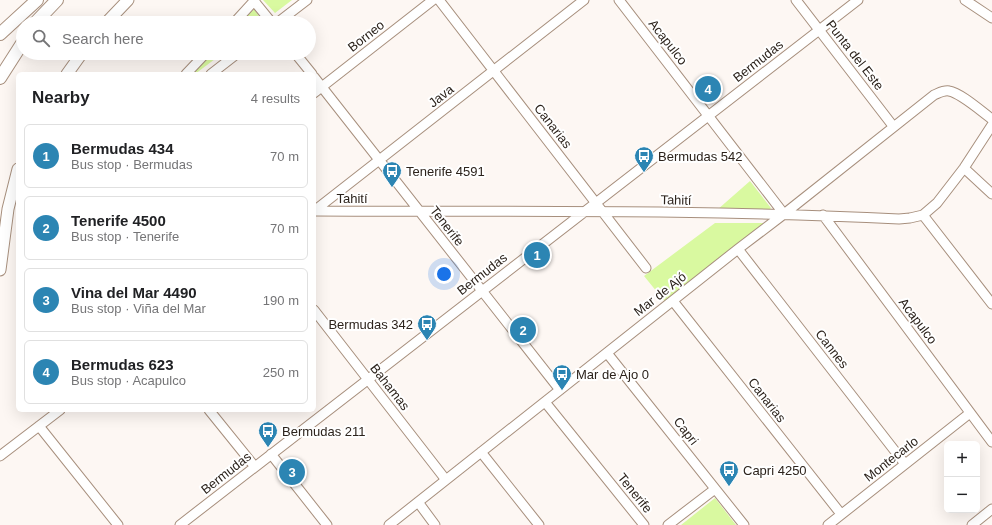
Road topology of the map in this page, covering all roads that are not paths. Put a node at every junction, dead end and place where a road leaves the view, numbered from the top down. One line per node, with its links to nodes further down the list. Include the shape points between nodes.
1 (37, 0): 13 (highway)
2 (57, 0): 14 (highway)
3 (128, 0): 15 (main road)
4 (307, 0): 18 (street)
5 (433, 0): 37 (street, Borneo)
6 (439, 0): 30 (street, Canarias)
7 (584, 0): 30 (street, Java)
8 (619, 0): 39 (street, Acapulco)
9 (796, 0): 21 (street, Punta del Este)
10 (858, 0): 21 (street, Bermudas)
11 (965, 0): 19 (street)
12 (255, 1): 16 (street); 17 (street)
13 (20, 16)
14 (42, 16)
15 (113, 16)
16 (241, 16)
17 (267, 16)
18 (286, 16)
19 (992, 18)
20 (16, 19): 22 (highway)
21 (819, 30): 39 (street, Bermudas); 42 (street, Punta del Este)
22 (0, 34)
23 (16, 43): 25 (highway)
24 (16, 53): 35 (highway)
25 (0, 60)
26 (77, 60): 31 (main road)
27 (199, 60): 32 (street)
28 (229, 60): 33 (street)
29 (301, 60): 34 (street)
30 (494, 71): 43 (street, Java); 47 (street, Canarias)
31 (68, 72)
32 (188, 72)
33 (214, 72)
34 (310, 72)
35 (0, 78)
36 (316, 80): 37 (street, Tenerife)
37 (322, 87): 38 (street, Borneo); 43 (street, Tenerife)
38 (316, 92)
39 (709, 116): 47 (street, Bermudas); 53 (street, Acapulco)
40 (992, 119): 42 (street, Mar de Ajó, via 957,94 943,91 934,94)
41 (992, 125): 44 (street)
42 (894, 126): 53 (street, Mar de Ajó)
43 (380, 160): 48 (street, Java); 52 (street, Tenerife)
44 (964, 168): 46 (street); 54 (street, via 937,203)
45 (16, 177): 58 (main road, via 8,209)
46 (992, 194)
47 (596, 203): 50 (street, Bermudas); 51 (street, Canarias)
48 (316, 209)
49 (316, 211): 52 (street, Tahití)
50 (585, 211): 51 (street, Tahití); 52 (street, Tahití); 59 (street, Bermudas)
51 (602, 211): 53 (street, Tahití); 57 (street, Canarias)
52 (420, 212): 59 (street, Tenerife)
53 (784, 214): 55 (street, Tahití); 56 (street, Mar de Ajó)
54 (923, 215): 55 (street, Tahití, via 899,219); 61 (street)
55 (823, 216): 69 (street, Acapulco)
56 (738, 249): 60 (street, Mar de Ajó); 75 (street, Cannes)
57 (646, 268)
58 (0, 270)
59 (482, 291): 64 (street, Bermudas); 65 (street, Tenerife)
60 (673, 301): 63 (street, Mar de Ajó); 81 (street, Canarias)
61 (992, 304)
62 (316, 313): 64 (street, Bahamas)
63 (607, 353): 65 (street, Mar de Ajó); 78 (street, Capri)
64 (368, 380): 73 (street, Bermudas); 77 (street, Bahamas)
65 (560, 390): 66 (street, Mar de Ajó)
66 (545, 402): 72 (street, Mar de Ajó); 88 (street, Tenerife)
67 (57, 412): 70 (street)
68 (211, 412): 76 (street)
69 (970, 413): 71 (street, Acapulco); 75 (street, Montecarlo)
70 (39, 426): 74 (street); 82 (street)
71 (992, 442)
72 (481, 452): 77 (street, Mar de Ajó); 87 (street)
73 (271, 454): 76 (street, Bermudas); 84 (street)
74 (0, 456)
75 (905, 464): 81 (street, Montecarlo)
76 (255, 467): 83 (street, Bermudas)
77 (446, 480): 79 (street, Mar de Ajó)
78 (715, 489): 89 (street); 90 (street, Capri)
79 (418, 502): 85 (street, Mar de Ajó); 86 (street)
80 (992, 509): 92 (street)
81 (841, 514): 91 (street, Montecarlo)
82 (118, 525)
83 (180, 525)
84 (327, 525)
85 (389, 525)
86 (435, 525)
87 (539, 525)
88 (644, 525)
89 (668, 525)
90 (744, 525)
91 (828, 525)
92 (972, 525)

